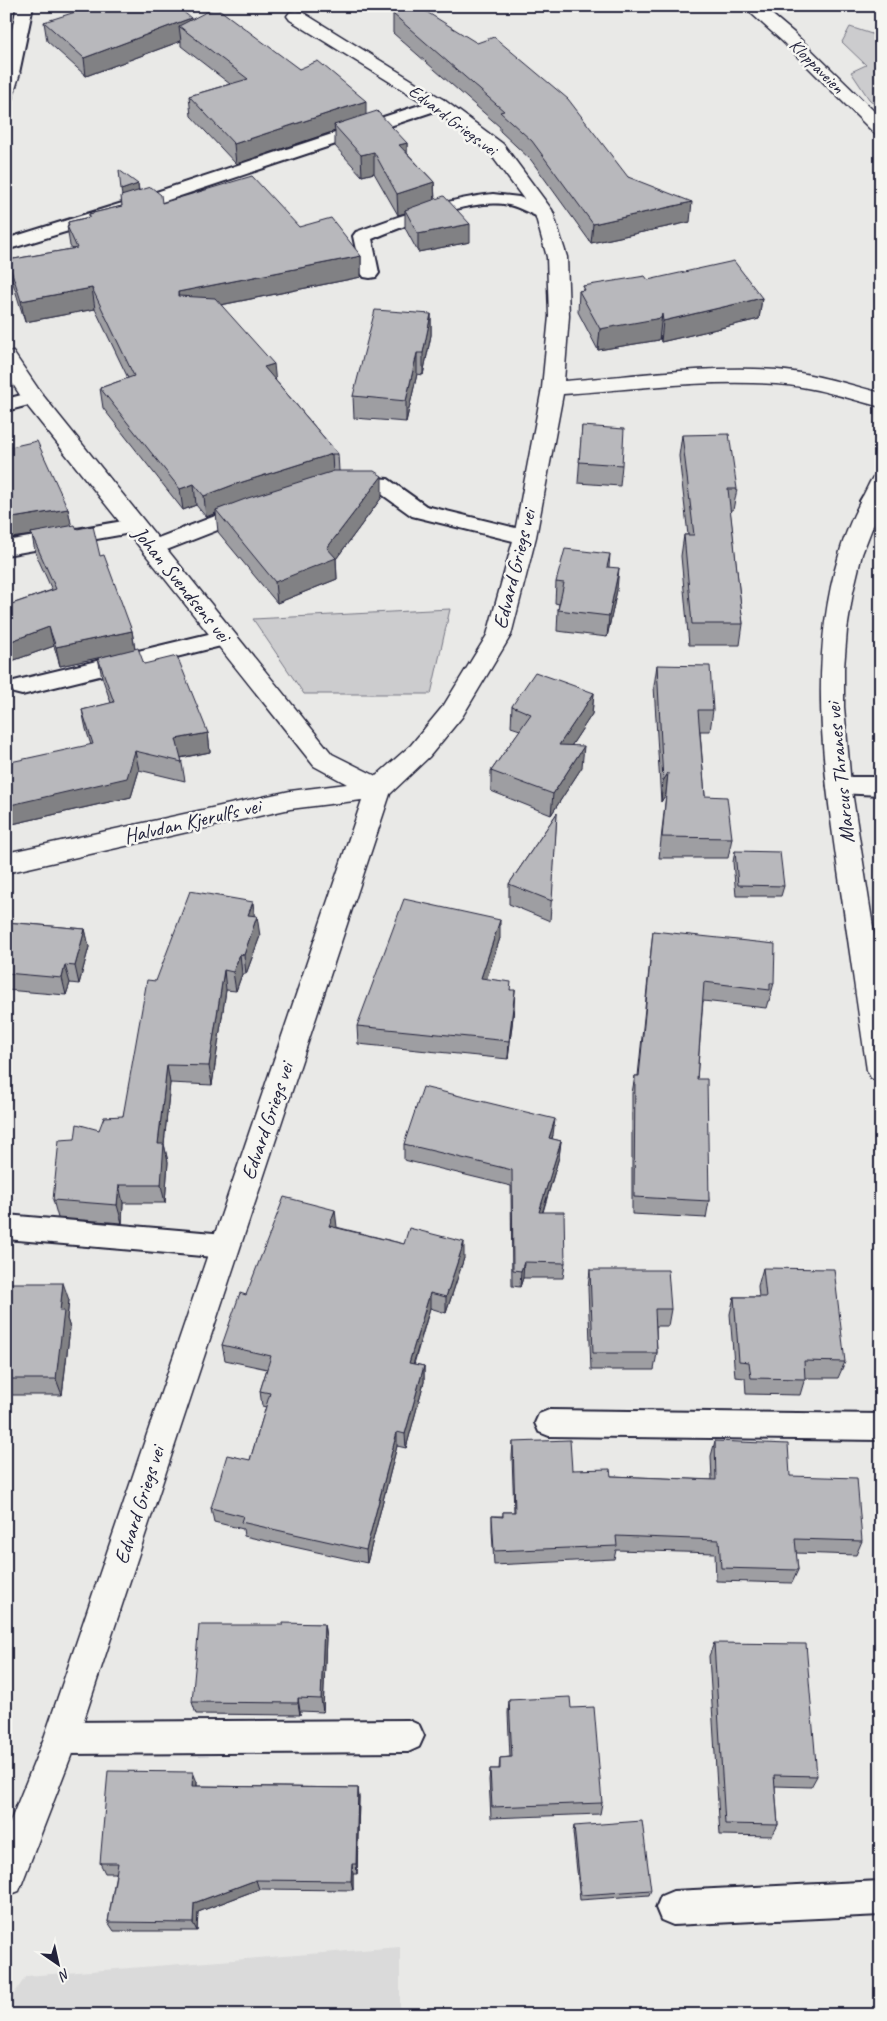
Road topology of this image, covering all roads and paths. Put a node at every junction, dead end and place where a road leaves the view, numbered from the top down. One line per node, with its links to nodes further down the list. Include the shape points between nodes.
1 (24, 6): 4 (lane)
2 (751, 6): 7 (street, Kloppaveien, via 788,37)
3 (296, 16): 6 (street, Edvard Griegs vei)
4 (9, 71): 5 (street)
5 (6, 95)
6 (438, 104): 8 (street, Edvard Griegs vei, via 496,148); 9 (lane)
7 (881, 128)
8 (544, 214): 10 (lane, via 508,200 474,201 425,214 362,236); 12 (street, Edvard Griegs vei, via 557,257 559,316)
9 (6, 245)
10 (370, 273)
11 (6, 358): 13 (street, Johan Svendsens vei)
12 (553, 388): 14 (street, via 723,376 778,377); 20 (street, Edvard Griegs vei)
13 (33, 398): 15 (lane); 19 (street, Johan Svendsens vei)
14 (881, 400)
15 (6, 405)
16 (334, 483): 20 (lane, via 380,484 420,511)
17 (877, 500): 25 (street, Marcus Thranes vei, via 856,537 838,605 832,645 832,719)
18 (270, 503): 22 (lane)
19 (135, 526): 21 (lane); 22 (street, Johan Svendsens vei)
20 (525, 537): 27 (street, Edvard Griegs vei, via 499,635 453,711 420,751)
21 (6, 548)
22 (152, 548): 23 (street, Johan Svendsens vei)
23 (226, 638): 24 (lane); 27 (street, Johan Svendsens vei, via 323,760)
24 (22, 687)
25 (838, 785): 26 (lane); 29 (street, Marcus Thranes vei)
26 (881, 786)
27 (379, 789): 28 (street, Halvdan Kjerulfs vei, via 290,800); 31 (street, Edvard Griegs vei)
28 (6, 863)
29 (881, 1070)
30 (6, 1227): 31 (lane)
31 (225, 1246): 35 (street, Edvard Griegs vei)
32 (549, 1423): 33 (lane)
33 (881, 1427)
34 (408, 1736): 35 (lane)
35 (61, 1738): 36 (street, Edvard Griegs vei)
36 (6, 1878)
37 (881, 1898): 38 (lane)
38 (673, 1908)

